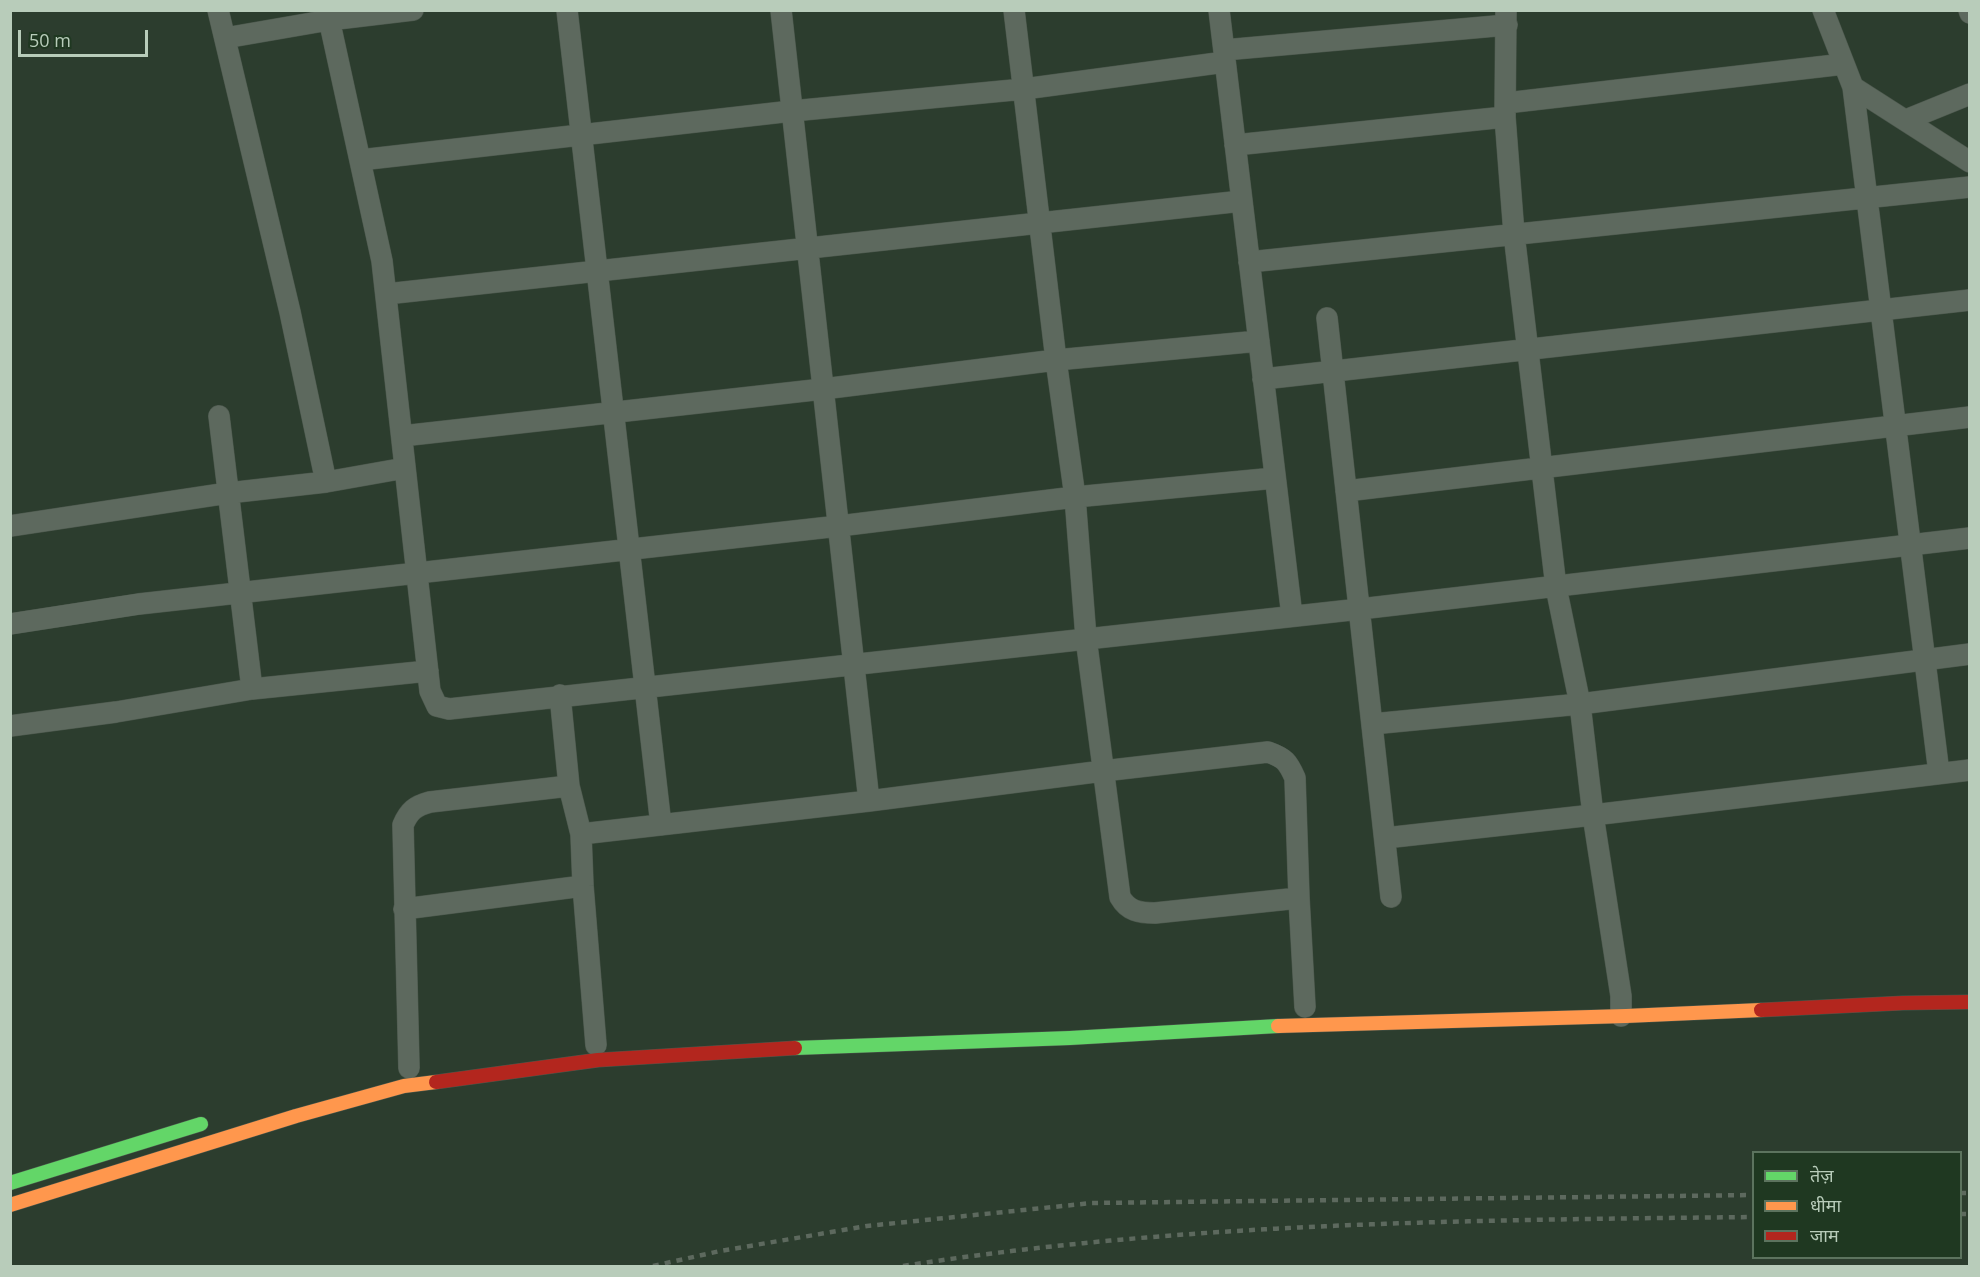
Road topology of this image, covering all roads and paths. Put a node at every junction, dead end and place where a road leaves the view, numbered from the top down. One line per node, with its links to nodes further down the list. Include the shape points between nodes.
1 (218, 10): 10 (street)
2 (414, 10): 8 (street)
3 (567, 10): 19 (street)
4 (781, 10): 17 (street)
5 (1014, 10): 14 (street)
6 (1219, 10): 11 (street)
7 (1823, 10): 12 (street)
8 (328, 15): 10 (street); 21 (street)
9 (1507, 18): 11 (street); 16 (street)
10 (225, 38): 49 (street)
11 (1225, 56): 14 (street); 20 (street)
12 (1844, 64): 13 (street); 16 (street)
13 (1853, 87): 18 (street); 24 (street)
14 (1024, 89): 17 (street); 26 (street)
15 (1970, 94): 18 (street)
16 (1506, 110): 20 (street); 27 (street)
17 (792, 111): 19 (street); 28 (street)
18 (1906, 120): 22 (street)
19 (581, 135): 21 (street); 30 (street)
20 (1235, 145): 25 (street)
21 (360, 160): 31 (street)
22 (1970, 162)
23 (1970, 187): 24 (street)
24 (1867, 198): 27 (street); 33 (street)
25 (1242, 201): 26 (street); 29 (street)
26 (1040, 221): 28 (street); 37 (street)
27 (1514, 234): 29 (street); 36 (street)
28 (808, 249): 30 (street); 40 (street)
29 (1250, 262): 35 (street)
30 (597, 272): 31 (street); 41 (street)
31 (386, 294): 45 (street)
32 (1970, 300): 33 (street)
33 (1882, 311): 36 (street); 44 (street)
34 (1327, 318): 38 (street)
35 (1259, 341): 37 (street); 39 (street)
36 (1528, 350): 38 (street); 47 (street)
37 (1056, 360): 40 (street); 52 (street)
38 (1333, 372): 39 (street); 50 (street)
39 (1263, 379): 48 (street)
40 (823, 389): 41 (street); 54 (street)
41 (613, 412): 45 (street); 57 (street)
42 (219, 416): 51 (street)
43 (1970, 417): 44 (street)
44 (1896, 425): 47 (street); 56 (street)
45 (402, 436): 46 (street)
46 (405, 468): 49 (street); 58 (street)
47 (1542, 468): 50 (street); 59 (street)
48 (1275, 478): 52 (street); 62 (street)
49 (326, 482): 51 (street)
50 (1346, 491): 61 (street)
51 (228, 493): 53 (street); 60 (street)
52 (1076, 497): 54 (street); 64 (street)
53 (10, 526)
54 (838, 526): 57 (street); 67 (street)
55 (1970, 537): 56 (street)
56 (1911, 544): 59 (street); 66 (street)
57 (629, 549): 58 (street); 69 (street)
58 (417, 573): 60 (street); 68 (street)
59 (1556, 586): 61 (street); 72 (street)
60 (240, 593): 63 (street); 70 (street)
61 (1360, 609): 62 (street); 73 (street)
62 (1292, 616): 64 (street)
63 (10, 624)
64 (1086, 638): 67 (street); 76 (street)
65 (1970, 654): 66 (street)
66 (1925, 661): 72 (street); 77 (street)
67 (854, 663): 69 (street); 79 (street)
68 (428, 670): 70 (street); 71 (street, via 430,691 437,706 449,709)
69 (645, 687): 71 (street); 81 (street)
70 (252, 689): 74 (street)
71 (560, 695): 78 (street)
72 (1580, 704): 73 (street); 80 (street)
73 (1372, 724): 83 (street)
74 (10, 726)
75 (1970, 770): 77 (street)
76 (1103, 771): 79 (street); 86 (street, via 1120,897 1131,910 1155,914); 86 (street, via 1268,752 1282,757 1295,778)
77 (1939, 773): 80 (street)
78 (569, 786): 82 (street); 87 (street, via 418,805 408,813 403,825)
79 (869, 801): 81 (street)
80 (1593, 815): 83 (street); 88 (street)
81 (661, 825): 82 (street)
82 (581, 834): 84 (street)
83 (1385, 838): 85 (street)
84 (583, 886): 87 (street); 91 (street)
85 (1391, 897)
86 (1299, 898): 90 (street)
87 (404, 909): 92 (street)
88 (1622, 1001): 89 (street); 95 (street, via 1070,1038 784,1048 598,1060 404,1086)
89 (1970, 1002)
90 (1306, 1007)
91 (596, 1045)
92 (407, 1069)
93 (218, 1119): 94 (street)
94 (10, 1183)
95 (10, 1205)

